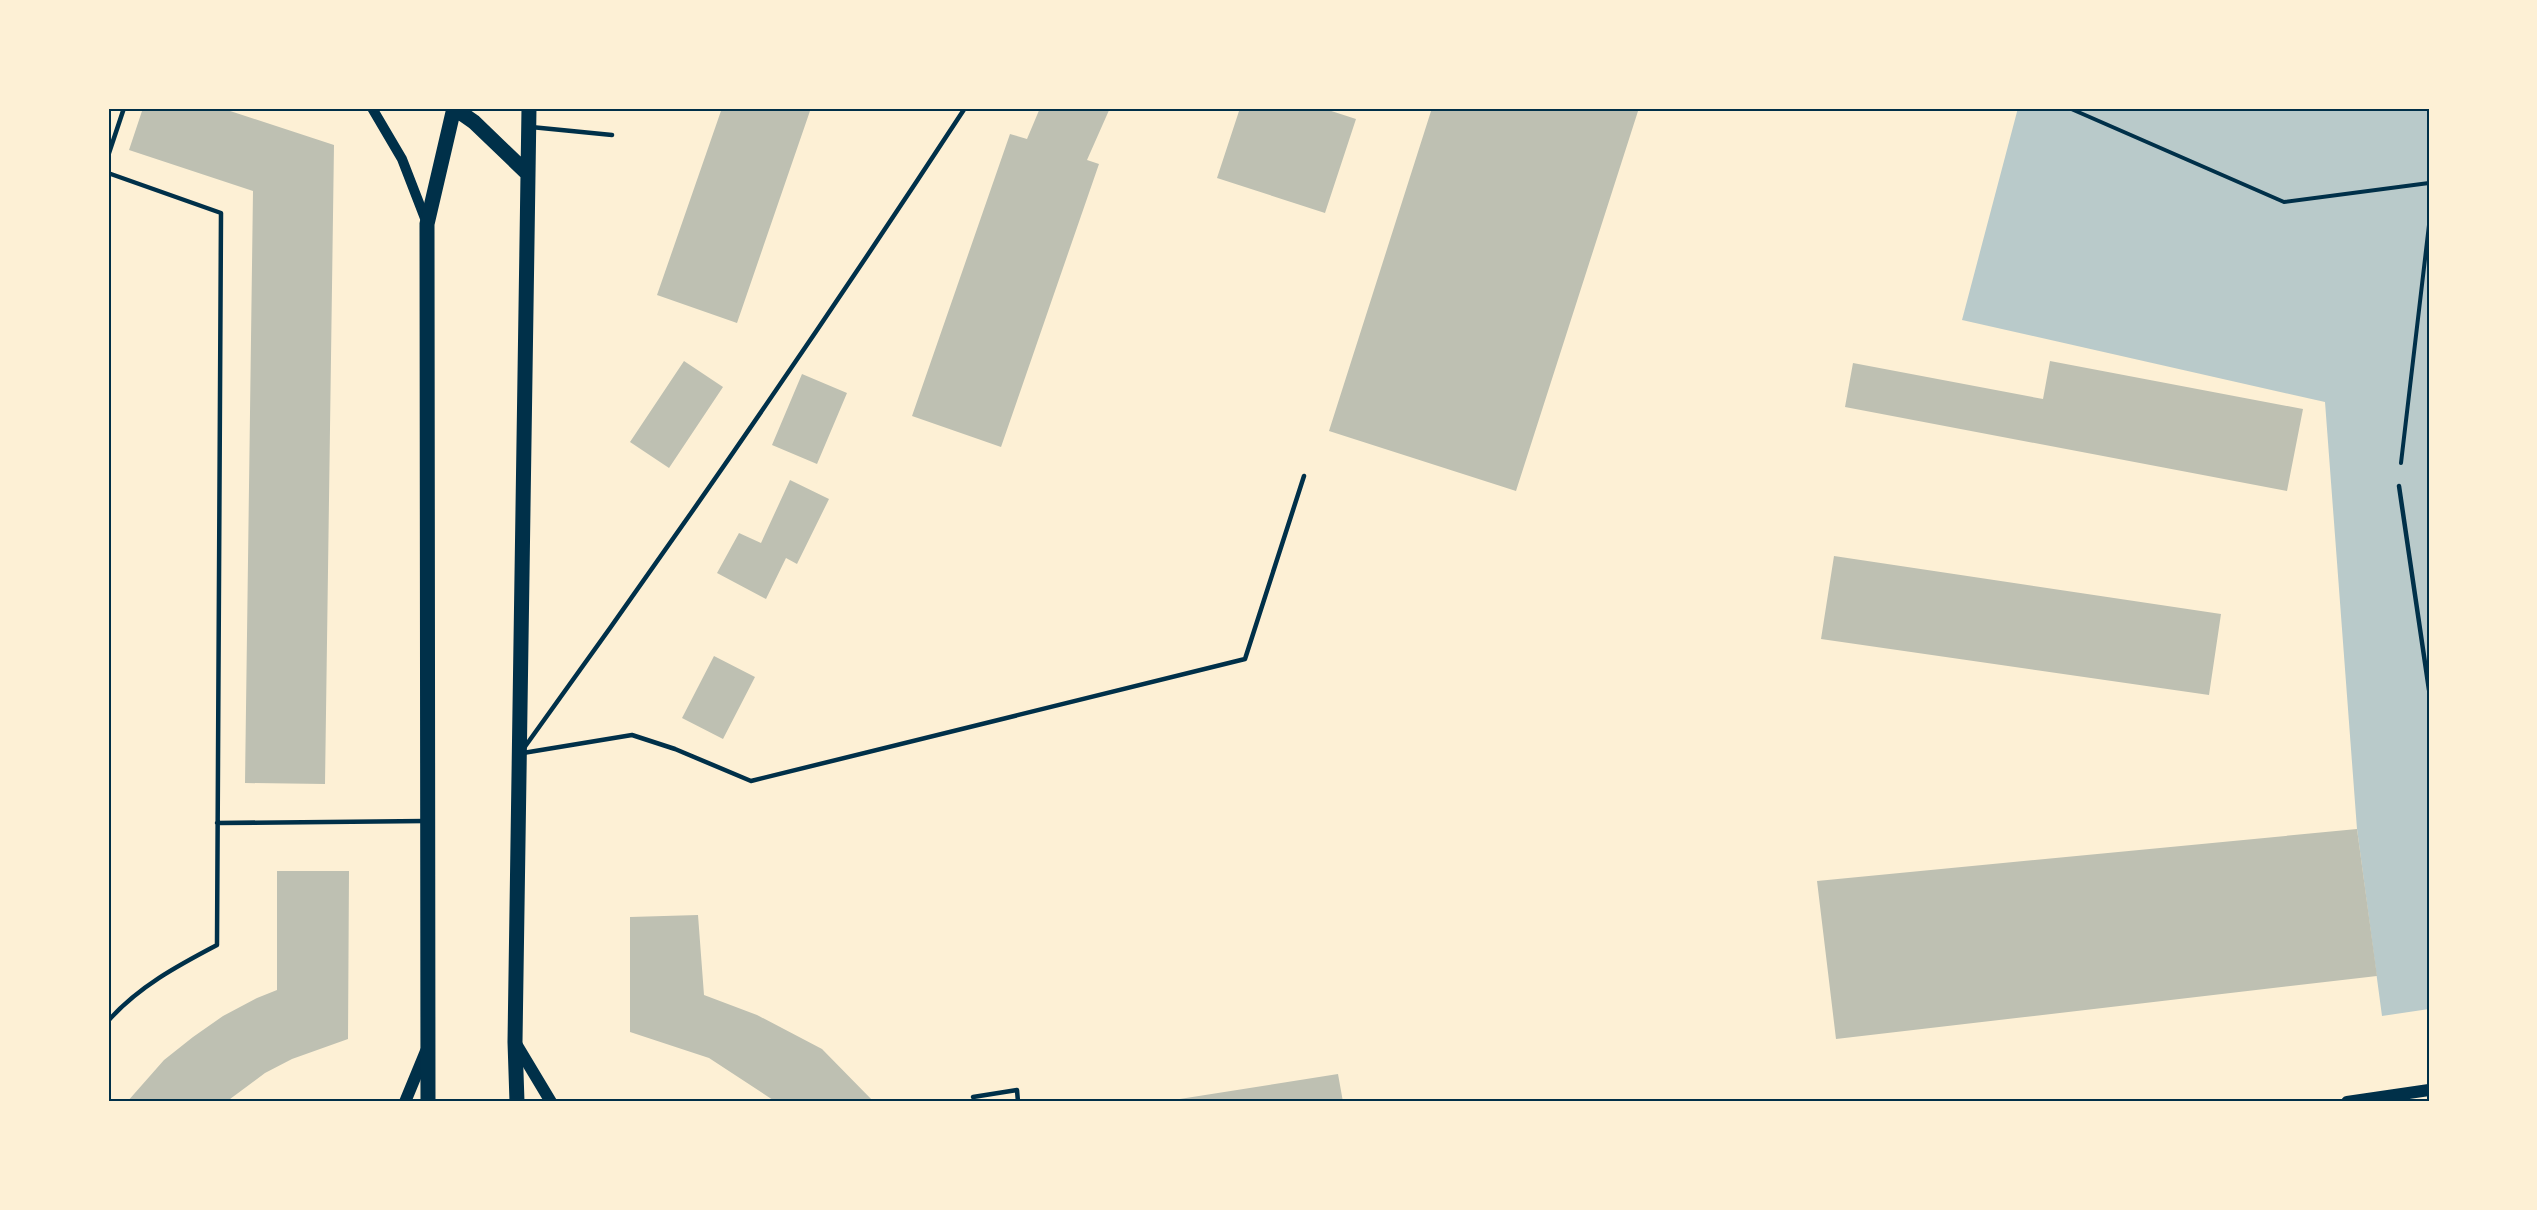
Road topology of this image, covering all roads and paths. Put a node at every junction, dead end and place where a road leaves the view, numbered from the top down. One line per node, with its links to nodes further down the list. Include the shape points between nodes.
1 (124, 108): 9 (lane)
2 (372, 108): 13 (street, via 402,159)
3 (454, 108): 11 (main road); 13 (main road)
4 (528, 108): 7 (main road)
5 (965, 108): 18 (lane, via 844,293)
6 (2069, 108): 12 (path, via 2284,202)
7 (527, 127): 8 (lane); 11 (main road)
8 (612, 135)
9 (108, 156)
10 (108, 173): 20 (lane, via 221,213)
11 (527, 173): 18 (main road)
12 (2429, 183)
13 (427, 224): 19 (main road)
14 (2429, 225): 16 (path)
15 (1304, 476): 18 (lane, via 1245,659 751,780 632,735)
16 (2399, 486): 17 (lane)
17 (2429, 690)
18 (520, 753): 22 (main road)
19 (428, 820): 20 (lane); 23 (main road)
20 (217, 823): 21 (lane, via 217,945 166,971)
21 (108, 1021)
22 (515, 1042): 28 (main road); 29 (main road)
23 (428, 1047): 26 (main road); 27 (main road)
24 (2429, 1090): 31 (main road)
25 (973, 1097): 30 (lane, via 1017,1090)
26 (405, 1102)
27 (428, 1102)
28 (517, 1102)
29 (551, 1102)
30 (1018, 1102)
31 (2347, 1102)

